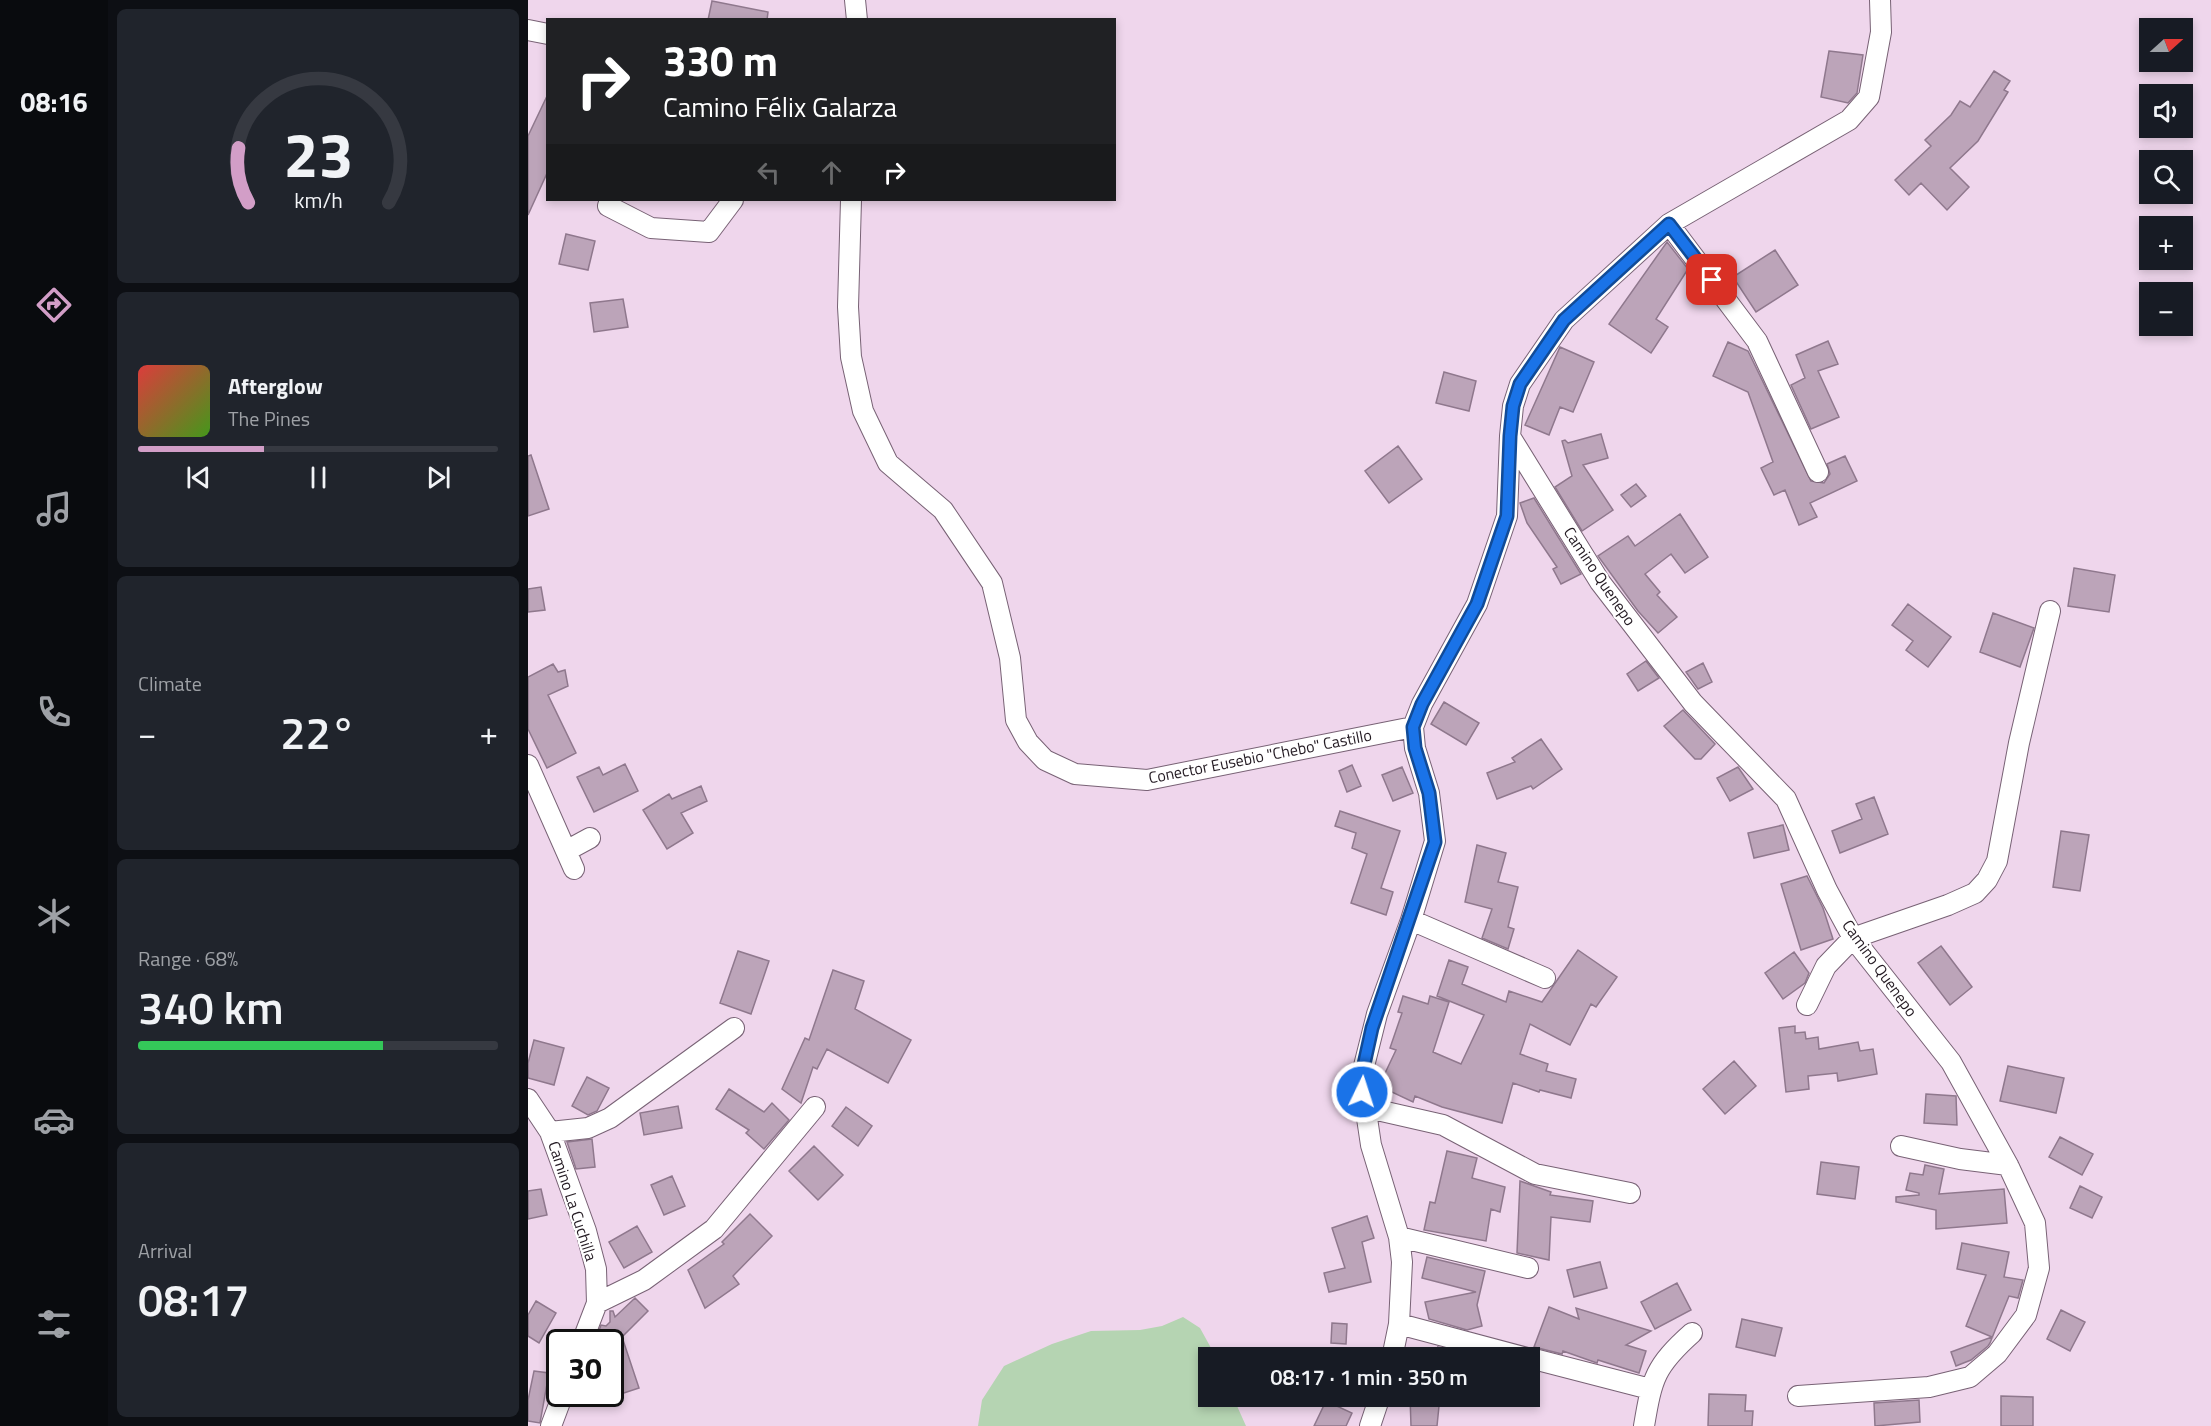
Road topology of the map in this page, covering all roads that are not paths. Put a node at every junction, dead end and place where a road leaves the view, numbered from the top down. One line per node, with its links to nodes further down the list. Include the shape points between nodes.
1 (855, 0): 3 (street)
2 (1880, 0): 9 (street, via 1881,32 1869,97 1850,120)
3 (857, 18)
4 (528, 30): 5 (street)
5 (546, 34)
6 (610, 201): 7 (street, via 609,206 651,228 710,232)
7 (732, 201)
8 (851, 201): 13 (street, Conector Eusebio "Chebo" Castillo, via 848,306 851,357 863,411 888,463 943,510 992,583 1010,658 1016,720 1028,742 1045,759 1076,774 1147,780)
9 (1669, 224): 10 (street, via 1564,320 1520,384); 11 (street, via 1757,341)
10 (1510, 436): 13 (street, via 1507,516 1477,604); 17 (street, Camino Quenepo, via 1607,591 1693,703 1786,799)
11 (1818, 472)
12 (2050, 611): 17 (street, via 1997,861 1987,880 1975,893 1948,905)
13 (1413, 727): 16 (street, via 1415,748 1429,793 1435,842)
14 (528, 765): 15 (street, via 570,860)
15 (590, 838)
16 (1411, 920): 18 (street); 23 (street, via 1368,1042 1361,1078)
17 (1853, 938): 19 (street, via 1826,966); 26 (street, Camino Quenepo, via 1951,1062)
18 (1545, 978)
19 (1807, 1005)
20 (734, 1028): 24 (street, via 610,1118 588,1128)
21 (528, 1099): 24 (street, Camino La Cuchilla)
22 (815, 1107): 30 (street, via 714,1229 644,1280)
23 (1364, 1107): 27 (street, via 1443,1125 1535,1174); 28 (street, via 1371,1145)
24 (550, 1132): 30 (street, Camino La Cuchilla, via 586,1231 596,1269)
25 (1901, 1146): 26 (street)
26 (2008, 1165): 38 (street, Camino Quenepo, via 2035,1223 2039,1268 2026,1315 1997,1354 1970,1377 1952,1384)
27 (1630, 1193)
28 (1399, 1237): 29 (street); 31 (street)
29 (1528, 1268)
30 (597, 1303): 32 (street, Camino La Cuchilla)
31 (1399, 1324): 34 (street); 35 (street)
32 (587, 1329)
33 (1692, 1333): 37 (street, via 1665,1357)
34 (1394, 1347)
35 (1487, 1347)
36 (1540, 1361): 37 (street)
37 (1650, 1389): 43 (street)
38 (1797, 1396)
39 (558, 1407): 41 (street)
40 (1376, 1407): 42 (street)
41 (551, 1426)
42 (1370, 1426)
43 (1644, 1426)

